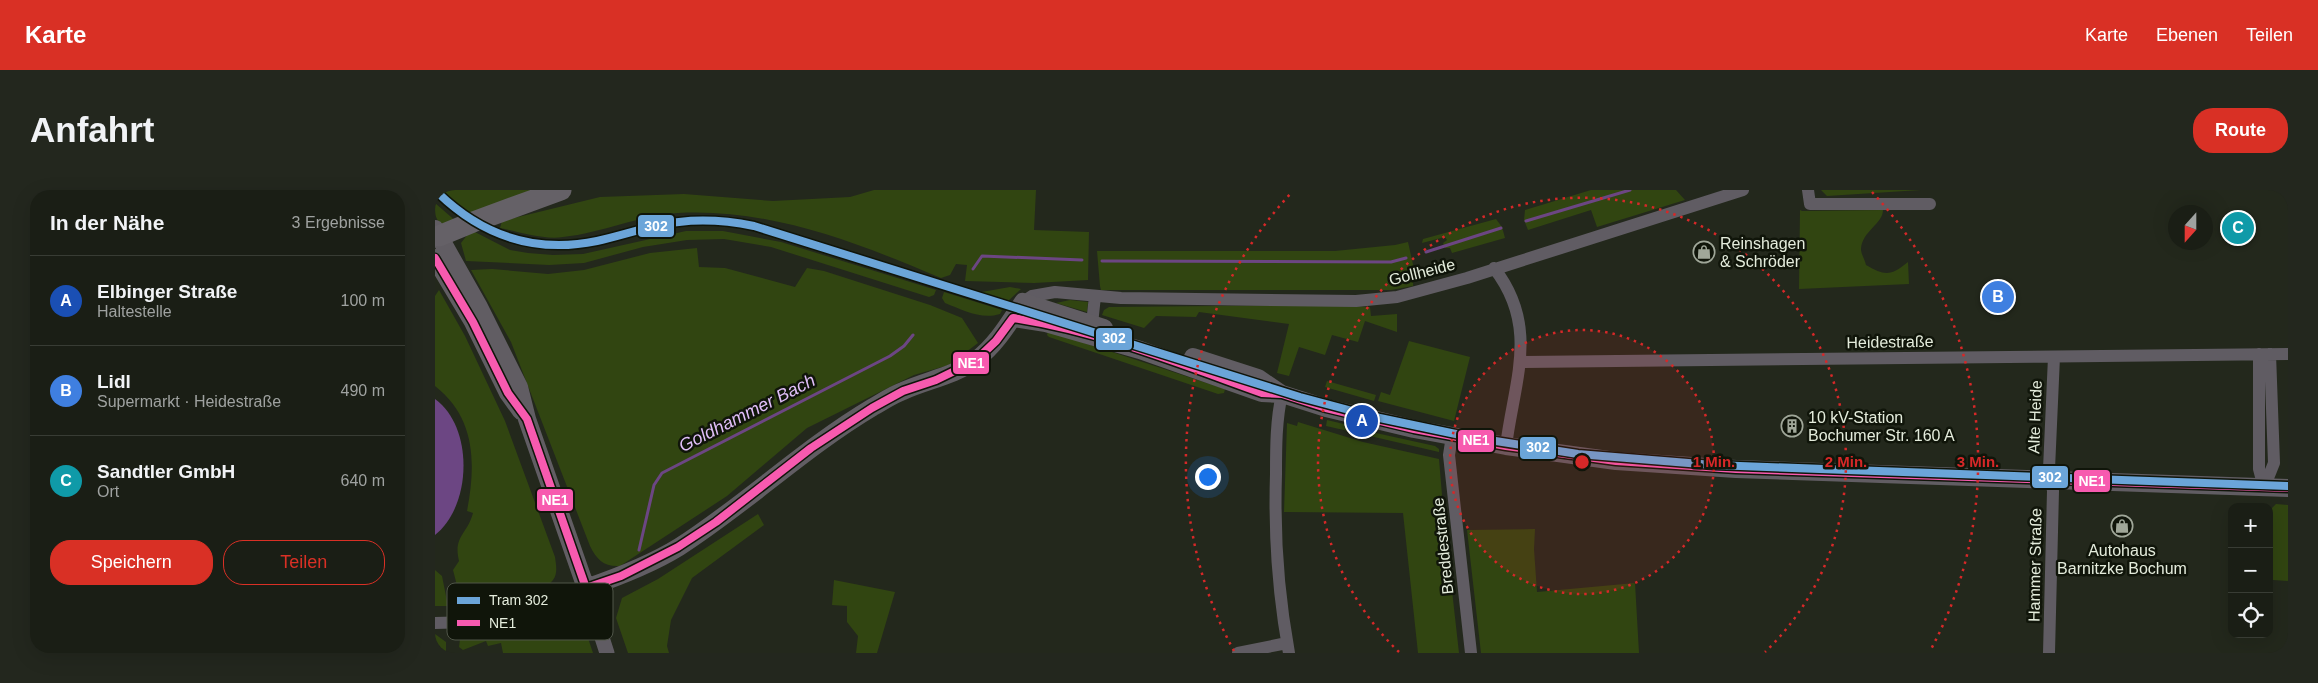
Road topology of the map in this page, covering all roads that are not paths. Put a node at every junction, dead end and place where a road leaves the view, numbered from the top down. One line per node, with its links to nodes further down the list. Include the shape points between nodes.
1 (561, 190): 5 (highway)
2 (1743, 190): 7 (street, Gollheide)
3 (1808, 190): 4 (street, via 1810,204)
4 (1930, 204)
5 (437, 234): 17 (main road, via 519,387)
6 (435, 258): 17 (main road, via 473,322 508,393)
7 (1494, 268): 8 (street, Gollheide, via 1397,297 1356,300); 15 (street, via 1505,281 1513,301)
8 (1095, 296): 9 (street, Gollheide, via 1044,293); 11 (street)
9 (1023, 302): 10 (main road); 11 (main road)
10 (1013, 318): 16 (main road, via 1046,322 1140,350 1262,393); 24 (main road, via 975,361 903,391 872,408 811,448 678,548)
11 (1092, 324): 16 (main road, via 1258,378)
12 (2265, 354): 13 (street, Heidestraße); 14 (street, Heidestraße); 21 (street, via 2259,469)
13 (2288, 354)
14 (2054, 357): 15 (street, Heidestraße); 20 (street, Alte Heide, via 2049,469)
15 (1521, 362): 19 (street)
16 (1282, 394): 18 (main road, via 1365,418); 26 (street, via 1277,430 1275,538 1280,602)
17 (527, 419): 23 (main road)
18 (1452, 436): 19 (main road); 29 (street, Breddestraße, via 1449,455)
19 (1506, 446): 20 (main road, via 1694,467)
20 (2052, 479): 21 (main road); 30 (street, Hammer Straße)
21 (2264, 488): 22 (main road)
22 (2288, 488)
23 (584, 583)
24 (601, 583)
25 (603, 640): 27 (street)
26 (1288, 648): 28 (street)
27 (607, 653)
28 (1238, 653)
29 (1471, 653)
30 (2049, 653)

